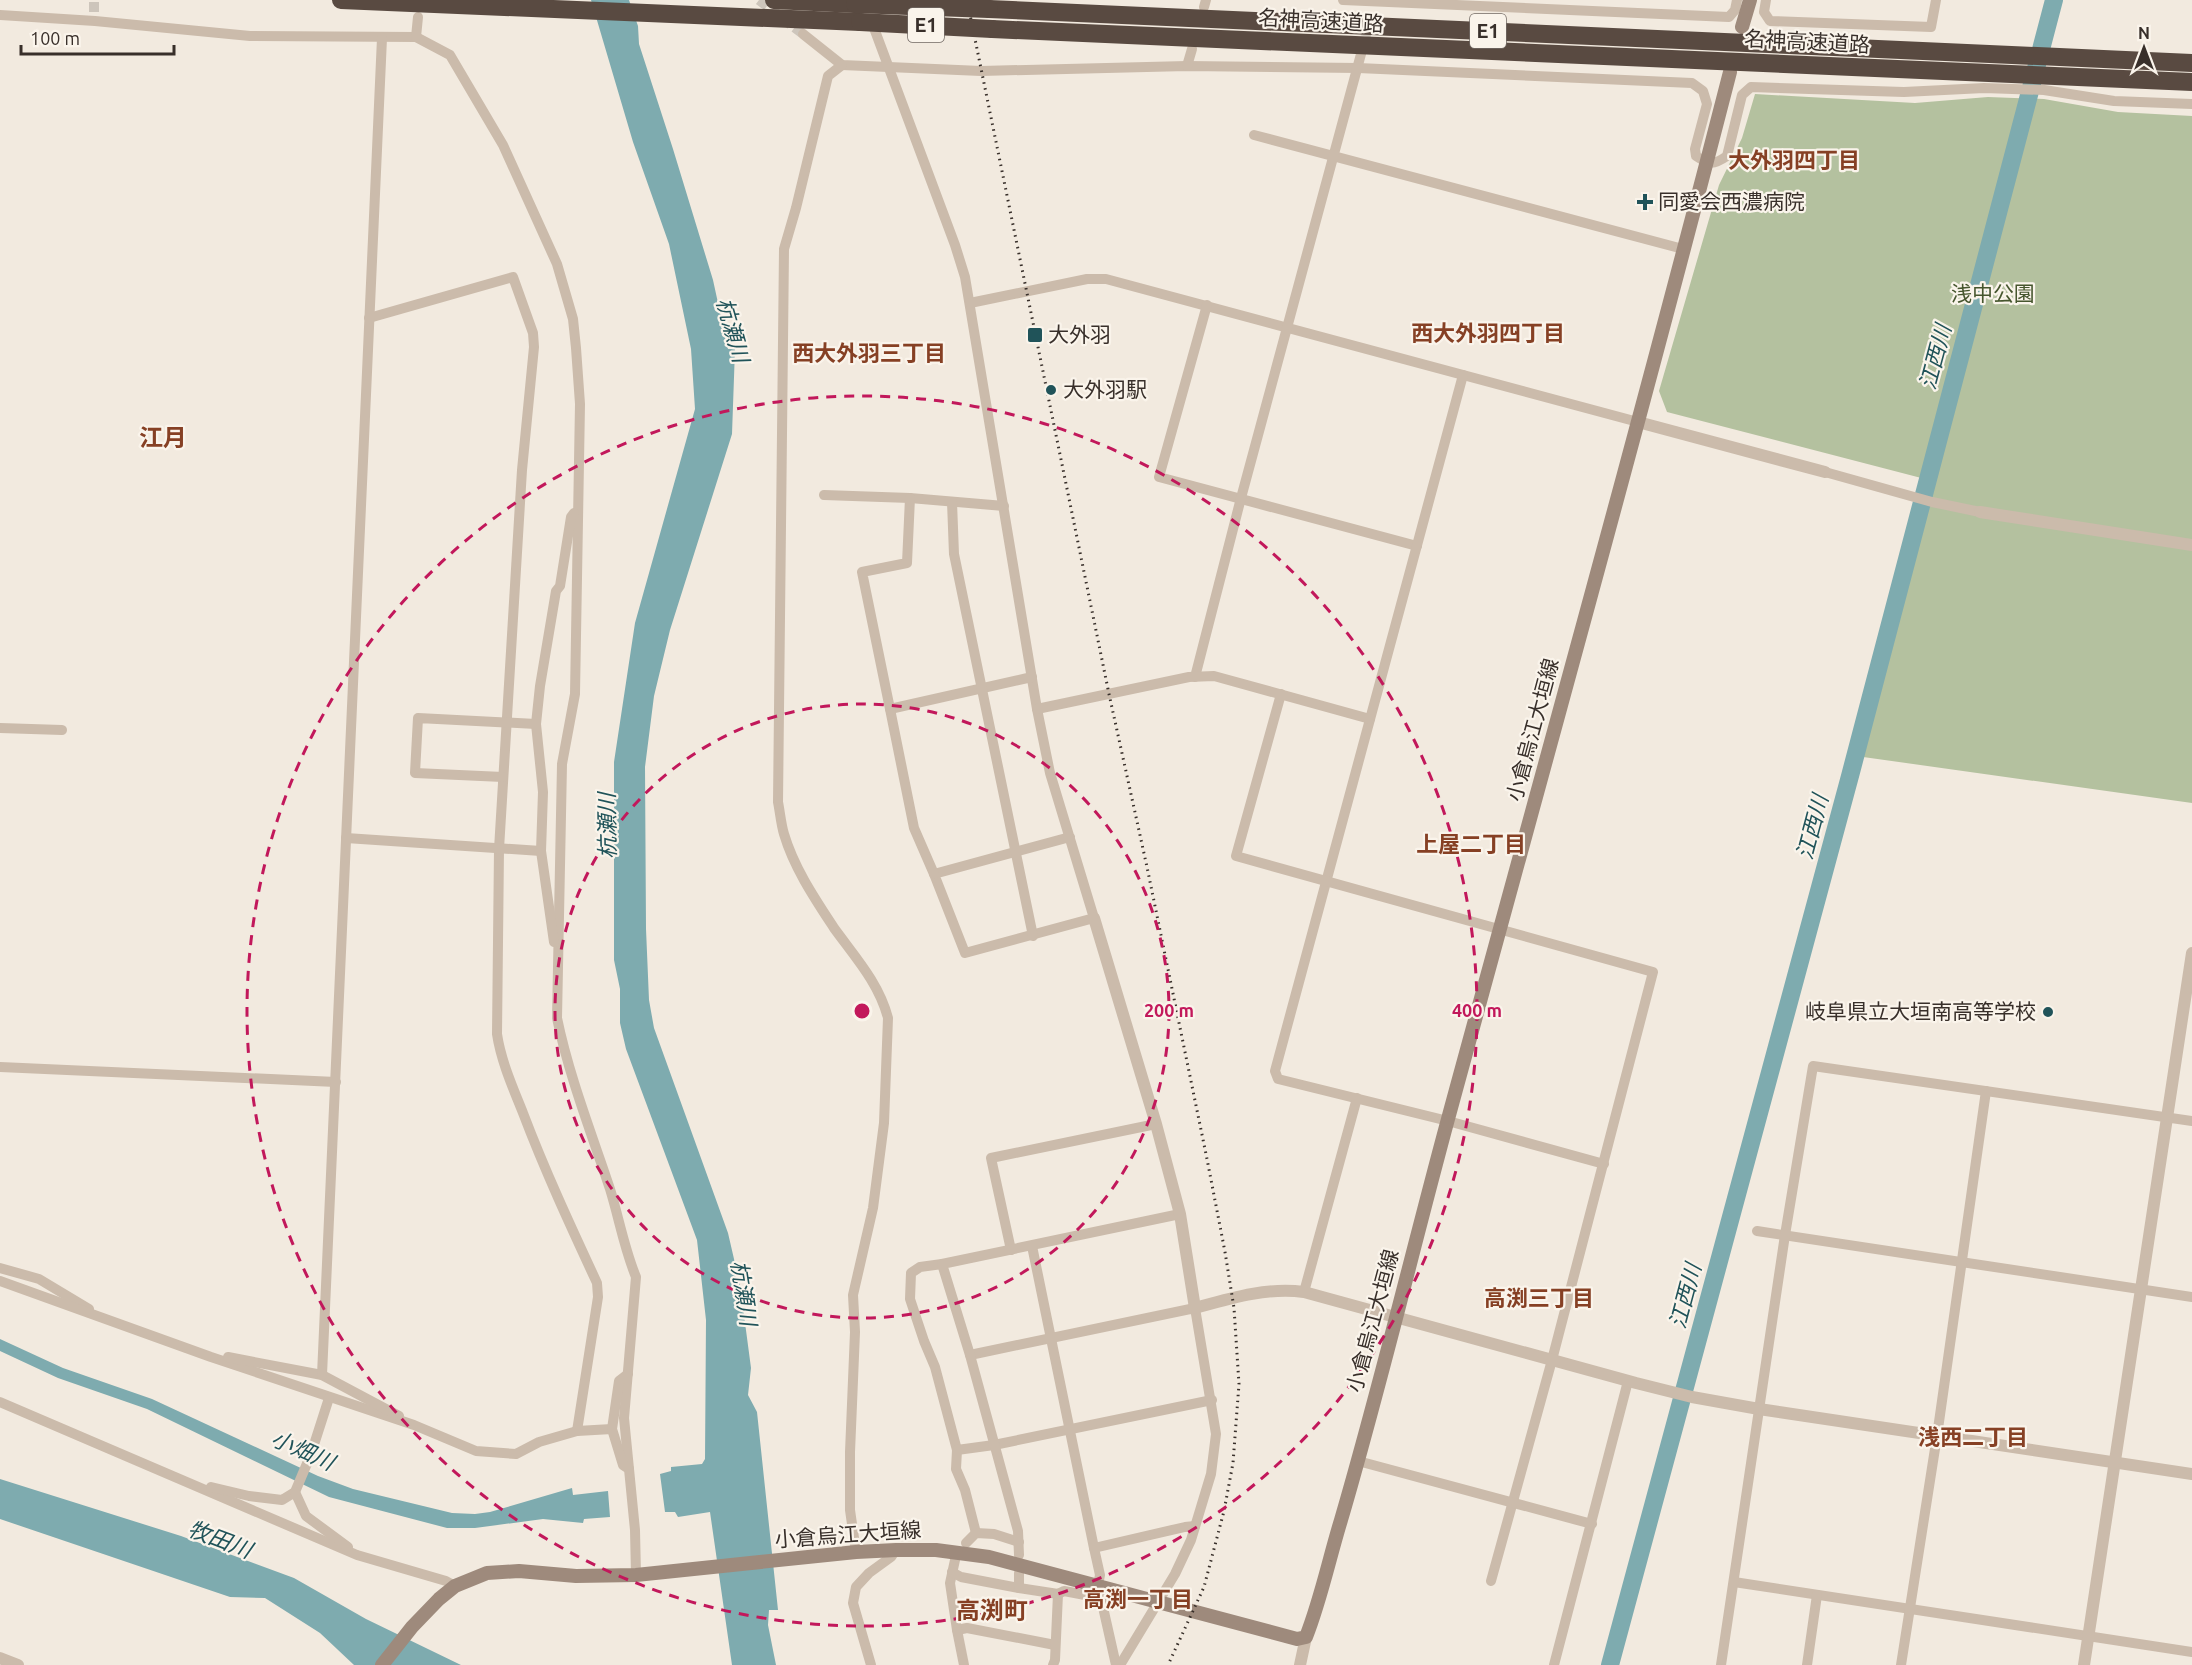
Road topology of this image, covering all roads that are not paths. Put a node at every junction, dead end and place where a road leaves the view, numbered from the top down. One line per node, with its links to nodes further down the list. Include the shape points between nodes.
1 (341, 0): 25 (highway, 名神高速道路 / E1, bridge, via 676,13)
2 (774, 0): 9 (highway, 名神高速道路 / E1)
3 (1343, 0): 8 (street)
4 (1737, 0): 8 (street, via 1729,17)
5 (1750, 0): 13 (main road)
6 (1766, 0): 7 (street, via 1764,12 1770,21 1931,27)
7 (1936, 0)
8 (1375, 1): 10 (street)
9 (859, 2): 19 (highway, 名神高速道路 / E1, bridge); 22 (street)
10 (1371, 14)
11 (0, 15): 16 (street, via 95,16 250,36)
12 (418, 17): 15 (street)
13 (1742, 27)
14 (803, 34): 20 (street)
15 (416, 37): 16 (street); 44 (street, via 450,55 503,145 557,264 573,319 576,348 580,404)
16 (382, 38): 34 (street)
17 (1192, 48): 21 (street)
18 (1361, 54): 23 (street)
19 (2192, 63)
20 (842, 65): 22 (street); 128 (street, via 828,76 784,249 778,802 784,834 803,878 876,984 888,1018 884,1123 873,1208 854,1295)
21 (1187, 66): 22 (street, via 1007,70); 23 (street)
22 (889, 67): 32 (street, via 956,245)
23 (1358, 68): 29 (street); 30 (street, via 1692,83 1703,91 1707,104 1695,149 1696,156)
24 (1730, 72): 30 (main road, 小倉烏江大垣線)
25 (1983, 80): 26 (highway, 名神高速道路 / E1, via 2069,76); 27 (street, via 2114,101); 30 (street, via 1904,92 1751,87 1742,95 1727,156 1716,164)
26 (2192, 81)
27 (2192, 104)
28 (1254, 135): 29 (street)
29 (1335, 155): 31 (street); 35 (street)
30 (1706, 163): 31 (main road, 小倉烏江大垣線)
31 (1683, 249): 37 (main road, 小倉烏江大垣線)
32 (970, 303): 33 (street, via 1087,279 1106,279); 43 (street)
33 (1207, 305): 35 (street); 41 (street, via 1159,477)
34 (369, 318): 55 (street, via 513,277 533,333); 61 (street)
35 (1289, 327): 36 (street); 41 (street)
36 (1463, 375): 37 (street); 47 (street)
37 (1638, 423): 38 (street); 68 (main road, 小倉烏江大垣線)
38 (1825, 472): 45 (street)
39 (824, 495): 40 (street)
40 (910, 498): 42 (street); 52 (street, via 907,563 862,573)
41 (1241, 498): 47 (street); 49 (street)
42 (952, 502): 43 (street); 50 (street, via 954,554)
43 (1004, 506): 48 (street)
44 (577, 508): 56 (street, via 571,518 556,591); 70 (street, via 574,693 562,764)
45 (1980, 512): 46 (street)
46 (2192, 544)
47 (1417, 546): 54 (street)
48 (1032, 677): 50 (street); 53 (street)
49 (1195, 677): 51 (street, via 1214,676); 53 (street)
50 (982, 688): 52 (street); 64 (street)
51 (1281, 694): 54 (street); 66 (street, via 1236,856)
52 (890, 708): 65 (street, via 914,828)
53 (1037, 709): 60 (street, via 1050,773)
54 (1370, 719): 66 (street)
55 (507, 723): 56 (street); 59 (street); 59 (street, via 417,718 415,773)
56 (536, 724): 63 (street, via 543,792)
57 (0, 728): 58 (street)
58 (63, 730)
59 (503, 777): 62 (street)
60 (1070, 837): 64 (street); 67 (street)
61 (346, 838): 62 (street); 73 (street)
62 (499, 849): 63 (street); 110 (street, via 499,1047 543,1166 597,1283)
63 (541, 851): 70 (street)
64 (1016, 851): 65 (street); 69 (street)
65 (934, 874): 69 (street, via 965,953)
66 (1327, 882): 68 (street); 75 (street, via 1275,1071 1278,1079)
67 (1094, 918): 69 (street); 79 (street)
68 (1500, 928): 77 (main road, 小倉烏江大垣線); 80 (street, via 1653,972)
69 (1033, 936)
70 (559, 953): 100 (street, via 557,1018 565,1055 636,1277)
71 (2192, 953): 76 (street)
72 (0, 1067): 73 (street)
73 (336, 1082): 101 (street)
74 (1986, 1091): 76 (street); 83 (street, via 1813,1066); 86 (street)
75 (1357, 1098): 77 (street); 91 (street)
76 (2166, 1117): 78 (street); 90 (street)
77 (1448, 1121): 80 (street); 94 (main road, 小倉烏江大垣線)
78 (2192, 1121)
79 (1156, 1124): 81 (street); 85 (street, via 991,1158)
80 (1604, 1164): 99 (street)
81 (1180, 1214): 84 (street); 93 (street)
82 (1757, 1231): 83 (street)
83 (1785, 1235): 86 (street); 106 (street)
84 (1032, 1246): 85 (street); 96 (street)
85 (1011, 1250): 87 (street)
86 (1962, 1263): 90 (street); 111 (street)
87 (942, 1264): 97 (street); 113 (street, via 920,1267 911,1273 910,1299 935,1367)
88 (0, 1268): 95 (street, via 39,1279)
89 (0, 1281): 95 (street)
90 (2139, 1290): 92 (street); 115 (street)
91 (1304, 1292): 93 (street, via 1272,1290); 94 (street)
92 (2192, 1297)
93 (1195, 1308): 96 (street); 104 (street)
94 (1395, 1318): 99 (street); 114 (main road, 小倉烏江大垣線)
95 (110, 1321): 98 (street)
96 (1050, 1338): 97 (street); 109 (street)
97 (970, 1355): 112 (street)
98 (211, 1357): 101 (street); 103 (street)
99 (1552, 1360): 102 (street); 120 (street)
100 (628, 1374): 108 (street, via 619,1381); 116 (street, via 624,1418)
101 (322, 1375): 107 (street)
102 (1632, 1382): 106 (street); 121 (street)
103 (330, 1398): 107 (street); 119 (street)
104 (1212, 1400): 109 (street); 122 (street, via 1216,1434 1211,1474)
105 (0, 1402): 118 (street)
106 (1759, 1409): 111 (street); 136 (street)
107 (414, 1425): 110 (street, via 476,1451 516,1454 539,1442)
108 (612, 1429): 110 (street); 116 (street, via 623,1464)
109 (1069, 1429): 112 (street); 126 (street)
110 (577, 1431)
111 (1937, 1436): 115 (street); 143 (street)
112 (994, 1444): 113 (street); 124 (street)
113 (957, 1450): 123 (street, via 956,1469)
114 (1358, 1461): 120 (street); 145 (main road, 小倉烏江大垣線)
115 (2114, 1461): 117 (street); 146 (street)
116 (629, 1469): 134 (street)
117 (2192, 1474)
118 (185, 1481): 119 (street, via 282,1500); 129 (street)
119 (295, 1492): 129 (street, via 306,1516)
120 (1513, 1501): 121 (street); 135 (street)
121 (1592, 1524): 157 (street)
122 (1196, 1526): 126 (street); 142 (street)
123 (976, 1533): 124 (street); 125 (street)
124 (1019, 1542): 130 (street)
125 (966, 1543)
126 (1094, 1548): 139 (street)
127 (896, 1550): 128 (main road, 小倉烏江大垣線); 139 (main road, 小倉烏江大垣線, via 936,1550 989,1557); 152 (street, via 856,1587 854,1603)
128 (850, 1552): 134 (main road, 小倉烏江大垣線)
129 (357, 1555): 137 (street)
130 (1019, 1555)
131 (955, 1560): 132 (street)
132 (952, 1572): 138 (street); 144 (street)
133 (1019, 1573): 138 (street)
134 (642, 1574): 137 (main road, 小倉烏江大垣線, via 487,1573)
135 (1491, 1581)
136 (1734, 1582): 141 (street); 158 (street)
137 (454, 1586): 151 (main road, 小倉烏江大垣線, via 412,1627)
138 (1019, 1588): 140 (street)
139 (1099, 1592): 140 (street); 142 (main road, 小倉烏江大垣線); 155 (street)
140 (1058, 1594): 147 (street)
141 (1817, 1595): 143 (street); 159 (street)
142 (1160, 1602): 145 (main road, 小倉烏江大垣線, via 1297,1639); 155 (street)
143 (1910, 1607): 146 (street); 160 (street)
144 (957, 1630): 147 (street, via 967,1628); 153 (street)
145 (1306, 1637): 156 (street)
146 (2088, 1637): 148 (street); 161 (street)
147 (1055, 1645): 154 (street)
148 (2192, 1652)
149 (0, 1658): 150 (street)
150 (18, 1665)
151 (382, 1665)
152 (872, 1665)
153 (964, 1665)
154 (1053, 1665)
155 (1118, 1665)
156 (1300, 1665)
157 (1554, 1665)
158 (1721, 1665)
159 (1807, 1665)
160 (1901, 1665)
161 (2084, 1665)

